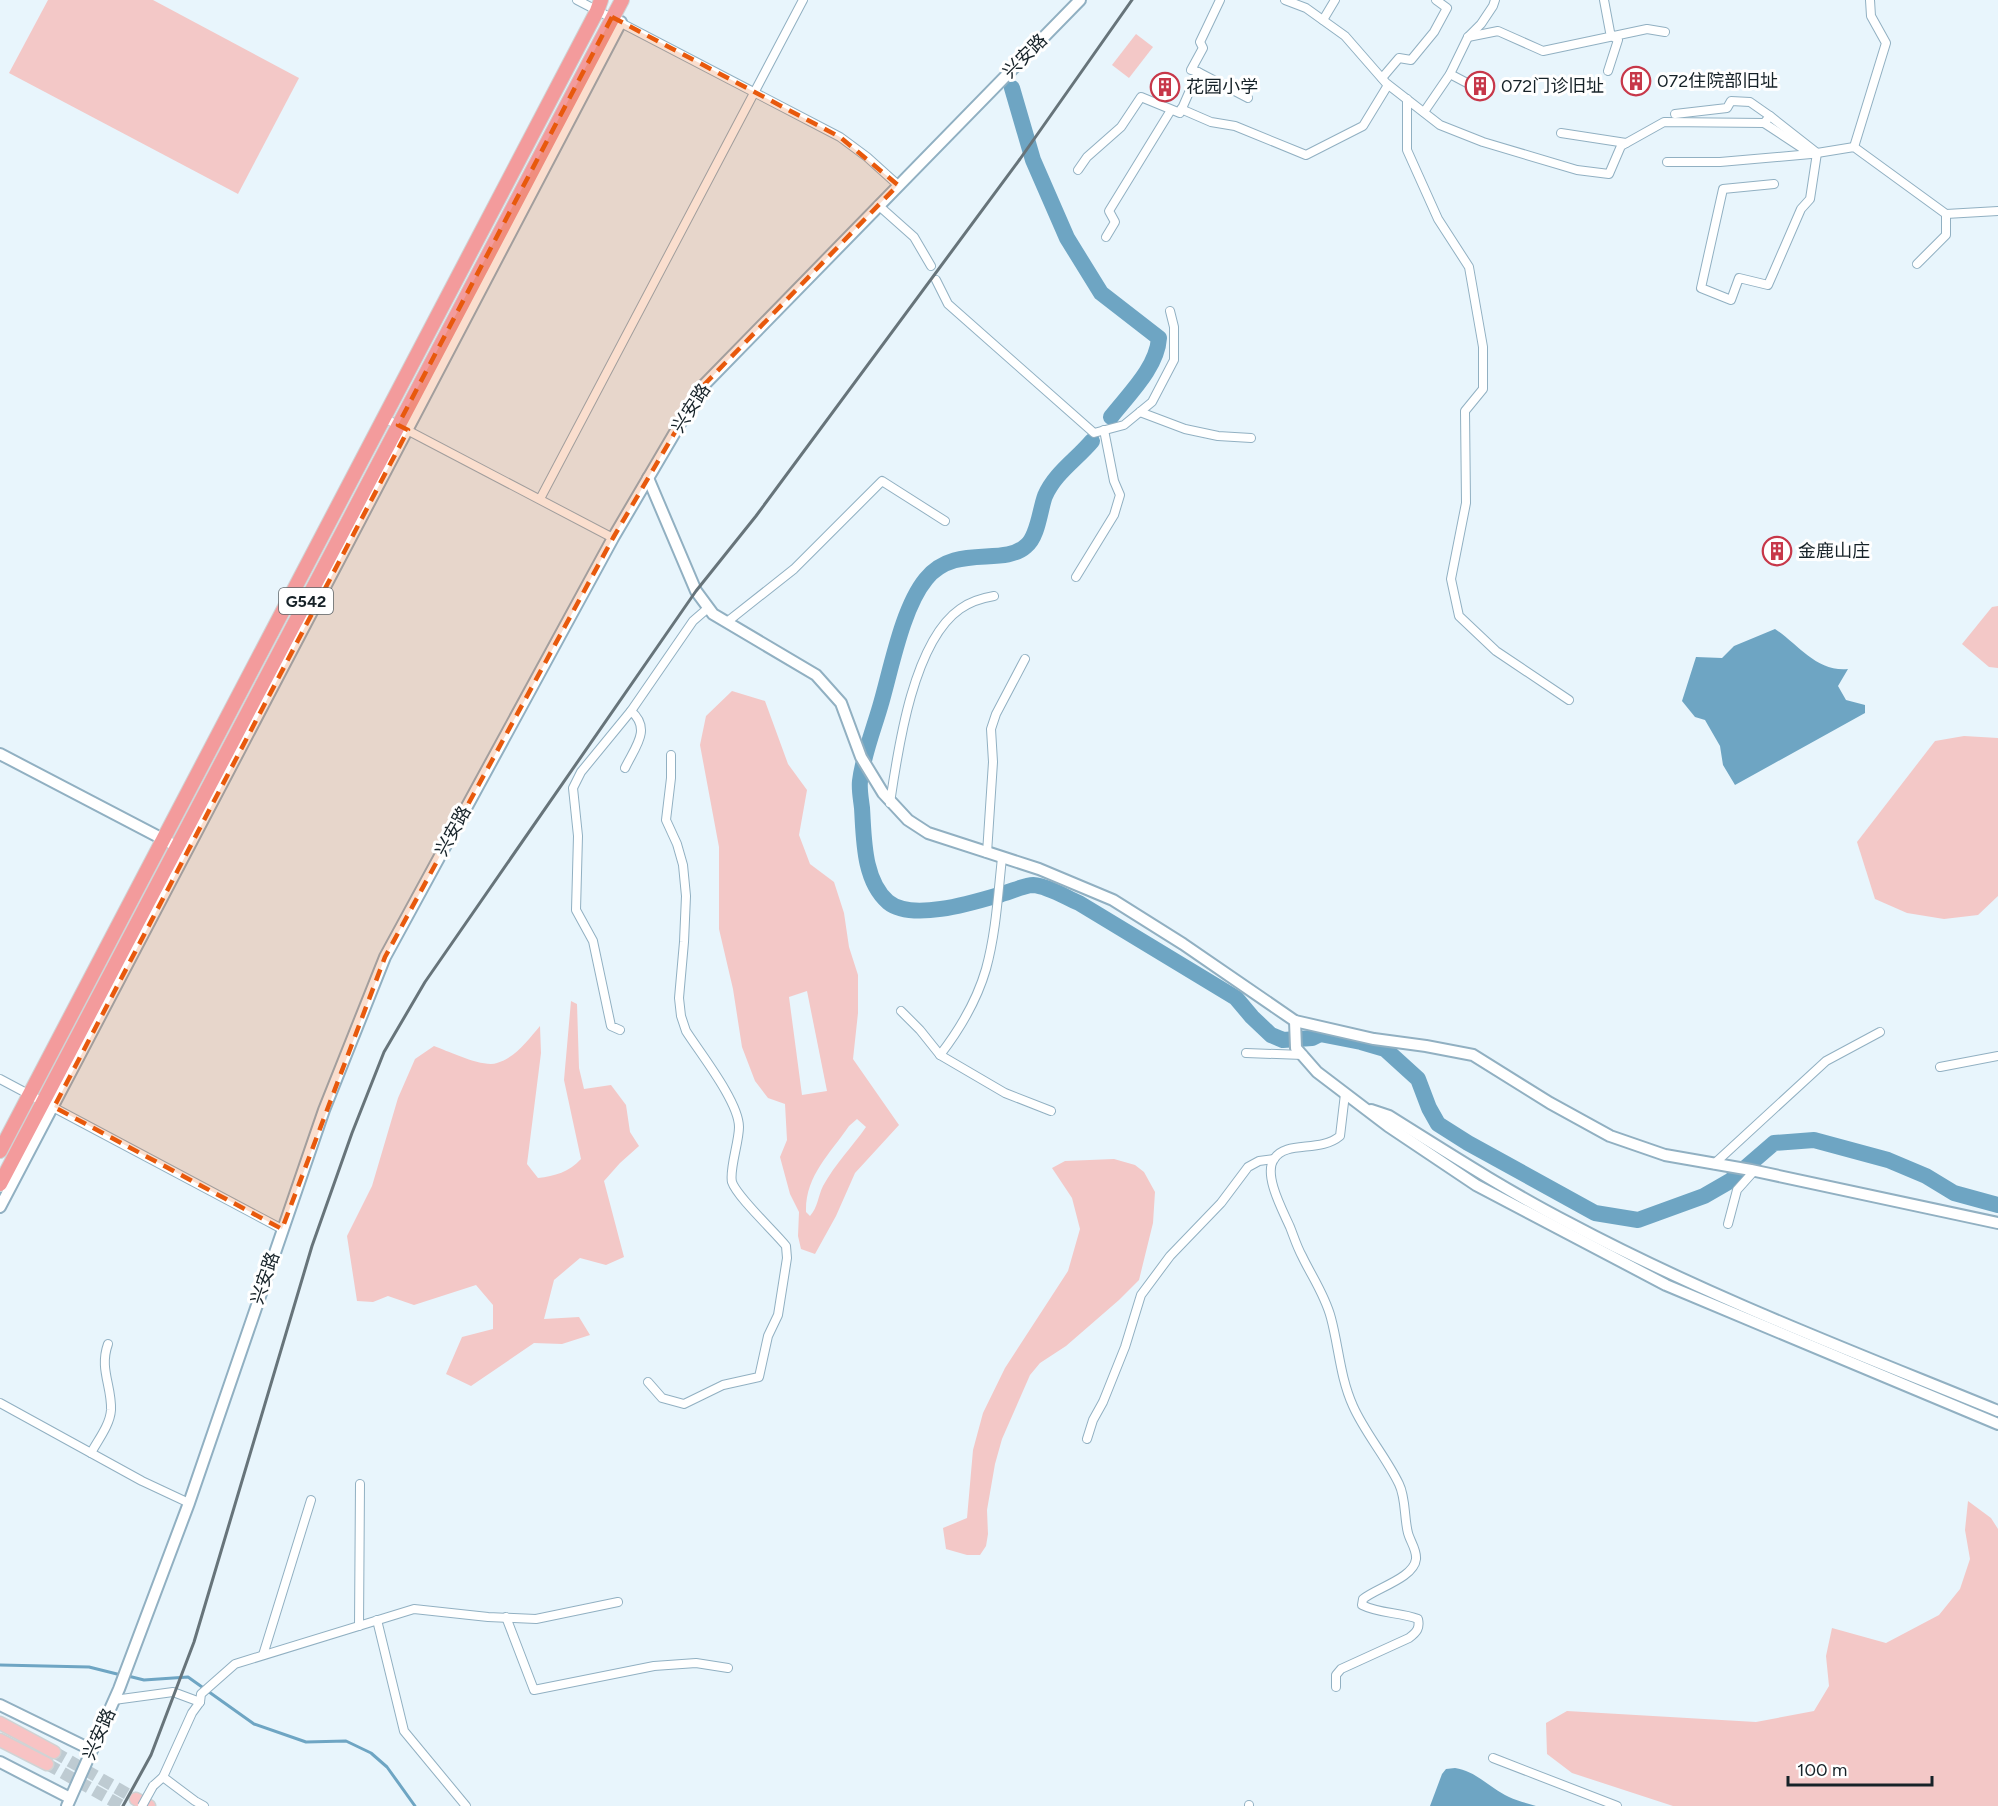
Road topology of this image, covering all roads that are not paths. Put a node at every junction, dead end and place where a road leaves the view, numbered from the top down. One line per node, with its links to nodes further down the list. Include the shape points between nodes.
1 (577, 0): 12 (street)
2 (622, 0): 13 (highway, G542)
3 (803, 0): 24 (street)
4 (1080, 0): 40 (street, 兴安路)
5 (1220, 0): 19 (street, via 1191,70)
6 (1285, 0): 14 (street)
7 (1335, 0): 14 (street)
8 (1436, 0): 21 (street, via 1447,8 1434,33 1411,60 1399,58)
9 (1495, 0): 17 (street)
10 (1604, 0): 16 (street)
11 (1870, 0): 35 (street, via 1871,16 1886,43)
12 (599, 5): 13 (street); 50 (highway, G542)
13 (617, 19): 24 (street); 51 (highway, G542)
14 (1323, 20): 21 (street, via 1345,36)
15 (1665, 33): 16 (street, via 1647,29)
16 (1612, 36): 17 (street, via 1543,51 1498,31); 18 (street, via 1618,40)
17 (1468, 37): 20 (street)
18 (1608, 71)
19 (1198, 72): 25 (street); 27 (street)
20 (1450, 74): 22 (street); 29 (street)
21 (1382, 78): 23 (street)
22 (1467, 83)
23 (1388, 85): 26 (street); 27 (street, via 1363,126 1306,154)
24 (753, 92): 40 (street, via 840,136); 55 (street)
25 (1248, 98)
26 (1407, 99): 29 (street); 63 (street, via 1407,150 1438,219 1469,267 1483,347 1483,389 1465,411 1466,503 1451,579 1459,616 1496,651)
27 (1181, 109): 28 (street, via 1180,113)
28 (1172, 110): 38 (street, via 1141,97 1120,127); 44 (street, via 1109,212 1115,222)
29 (1424, 112): 34 (street, via 1465,136 1577,170 1609,174)
30 (1675, 114): 31 (street, via 1727,108 1731,101 1750,102)
31 (1770, 116): 32 (street); 36 (street)
32 (1764, 123): 34 (street, via 1665,122); 36 (street)
33 (1561, 133): 34 (street)
34 (1626, 143)
35 (1854, 147): 36 (street); 43 (street)
36 (1814, 153): 37 (street, via 1720,162); 39 (street, via 1810,199 1801,209 1768,285 1739,278 1731,300 1701,288 1723,189)
37 (1667, 162)
38 (1078, 170)
39 (1774, 184)
40 (898, 185): 41 (street, 兴安路)
41 (878, 206): 46 (street, via 914,237); 54 (street, 兴安路, via 701,388)
42 (1998, 211): 43 (street)
43 (1946, 214): 45 (street, via 1946,235)
44 (1106, 237)
45 (1917, 264)
46 (930, 266)
47 (936, 280): 52 (street, via 948,304 1094,433)
48 (1170, 310): 49 (street, via 1174,360 1152,402)
49 (1140, 412): 52 (street, via 1124,425); 53 (street, via 1185,429)
50 (384, 418): 51 (street); 69 (highway, G542)
51 (403, 428): 55 (street); 70 (highway, G542); 85 (street)
52 (1104, 430): 58 (street, via 1120,495 1114,515)
53 (1251, 438)
54 (648, 478): 57 (street, 兴安路); 60 (street, via 696,591)
55 (540, 499): 57 (street)
56 (945, 521): 61 (street, via 882,481 794,569)
57 (613, 538): 96 (street, 兴安路, via 385,957)
58 (1076, 577)
59 (994, 596): 68 (street, via 977,599 959,609 942,627 923,662 907,706)
60 (708, 608): 61 (street); 64 (street, via 693,621)
61 (727, 622): 68 (street, via 816,675 841,703 864,760)
62 (1024, 659): 71 (street, via 991,729 993,762)
63 (1569, 700)
64 (631, 711): 67 (street, via 640,719 642,730); 75 (street, via 581,772 573,788 578,836 576,910 593,940 611,1026)
65 (0, 754): 69 (street)
66 (671, 754): 98 (street, via 666,820 683,865 686,896 681,1016 735,1107 740,1125 733,1185 786,1246 787,1258 778,1314 768,1336 759,1377 723,1385 684,1404 662,1398)
67 (625, 768)
68 (890, 803): 71 (street, via 928,833)
69 (164, 840): 70 (street); 84 (highway, G542)
70 (178, 847): 85 (highway, G542)
71 (987, 853): 72 (street)
72 (1002, 858): 74 (street, via 1113,900); 79 (street, via 986,969 958,1032)
73 (901, 1011): 79 (street)
74 (1294, 1021): 77 (street); 90 (street, via 1473,1055 1610,1136 1665,1155)
75 (620, 1030)
76 (1880, 1032): 90 (street, via 1826,1061)
77 (1300, 1051): 78 (street); 83 (street, via 1317,1072)
78 (1246, 1053)
79 (940, 1055): 87 (street, via 1005,1093)
80 (1998, 1056): 81 (street)
81 (1940, 1067)
82 (0, 1078): 84 (street)
83 (1345, 1094): 86 (street); 89 (street, via 1340,1136 1324,1145 1282,1151)
84 (30, 1095): 85 (street); 88 (highway, G542)
85 (49, 1105): 92 (highway, G542); 93 (street); 96 (street)
86 (1363, 1107): 100 (street, via 1389,1116 1568,1223 1671,1273); 101 (street, via 1476,1185 1666,1285)
87 (1051, 1111)
88 (0, 1151)
89 (1274, 1159): 102 (street, via 1248,1167 1221,1203 1170,1256 1141,1296 1125,1347); 113 (street, via 1271,1182 1331,1318 1343,1382 1354,1408 1400,1486 1416,1559 1408,1573 1368,1595 1362,1605 1418,1619 1415,1633 1341,1669 1336,1675)
90 (1714, 1164): 91 (street)
91 (1753, 1170): 94 (street); 95 (street, via 1737,1190)
92 (0, 1184)
93 (0, 1207)
94 (1998, 1223)
95 (1728, 1224)
96 (282, 1229): 106 (street, 兴安路)
97 (108, 1344): 103 (street, via 104,1356 111,1411)
98 (648, 1382)
99 (0, 1403): 103 (street)
100 (1998, 1411)
101 (1998, 1424)
102 (1087, 1439)
103 (91, 1453): 106 (street)
104 (360, 1484): 110 (street)
105 (311, 1500): 111 (street)
106 (189, 1503): 115 (street, 兴安路)
107 (618, 1602): 108 (street, via 536,1619)
108 (506, 1617): 109 (street, via 414,1609); 112 (street, via 534,1690 654,1666 696,1662)
109 (377, 1620): 110 (street); 129 (street, via 404,1731)
110 (359, 1626): 111 (street)
111 (263, 1655): 114 (street, via 235,1664)
112 (728, 1668)
113 (1336, 1687)
114 (200, 1698): 115 (street, via 173,1692); 124 (street)
115 (114, 1701): 119 (street, 兴安路)
116 (0, 1705): 119 (street)
117 (0, 1723): 120 (main road)
118 (0, 1740): 123 (main road)
119 (92, 1750): 125 (street, 兴安路)
120 (54, 1752)
121 (1493, 1758): 130 (street)
122 (0, 1762): 125 (street)
123 (47, 1764)
124 (163, 1777): 126 (street, bridge); 128 (street)
125 (69, 1802)
126 (140, 1803): 127 (main road)
127 (149, 1806)
128 (204, 1806)
129 (466, 1806)
130 (1617, 1806)

